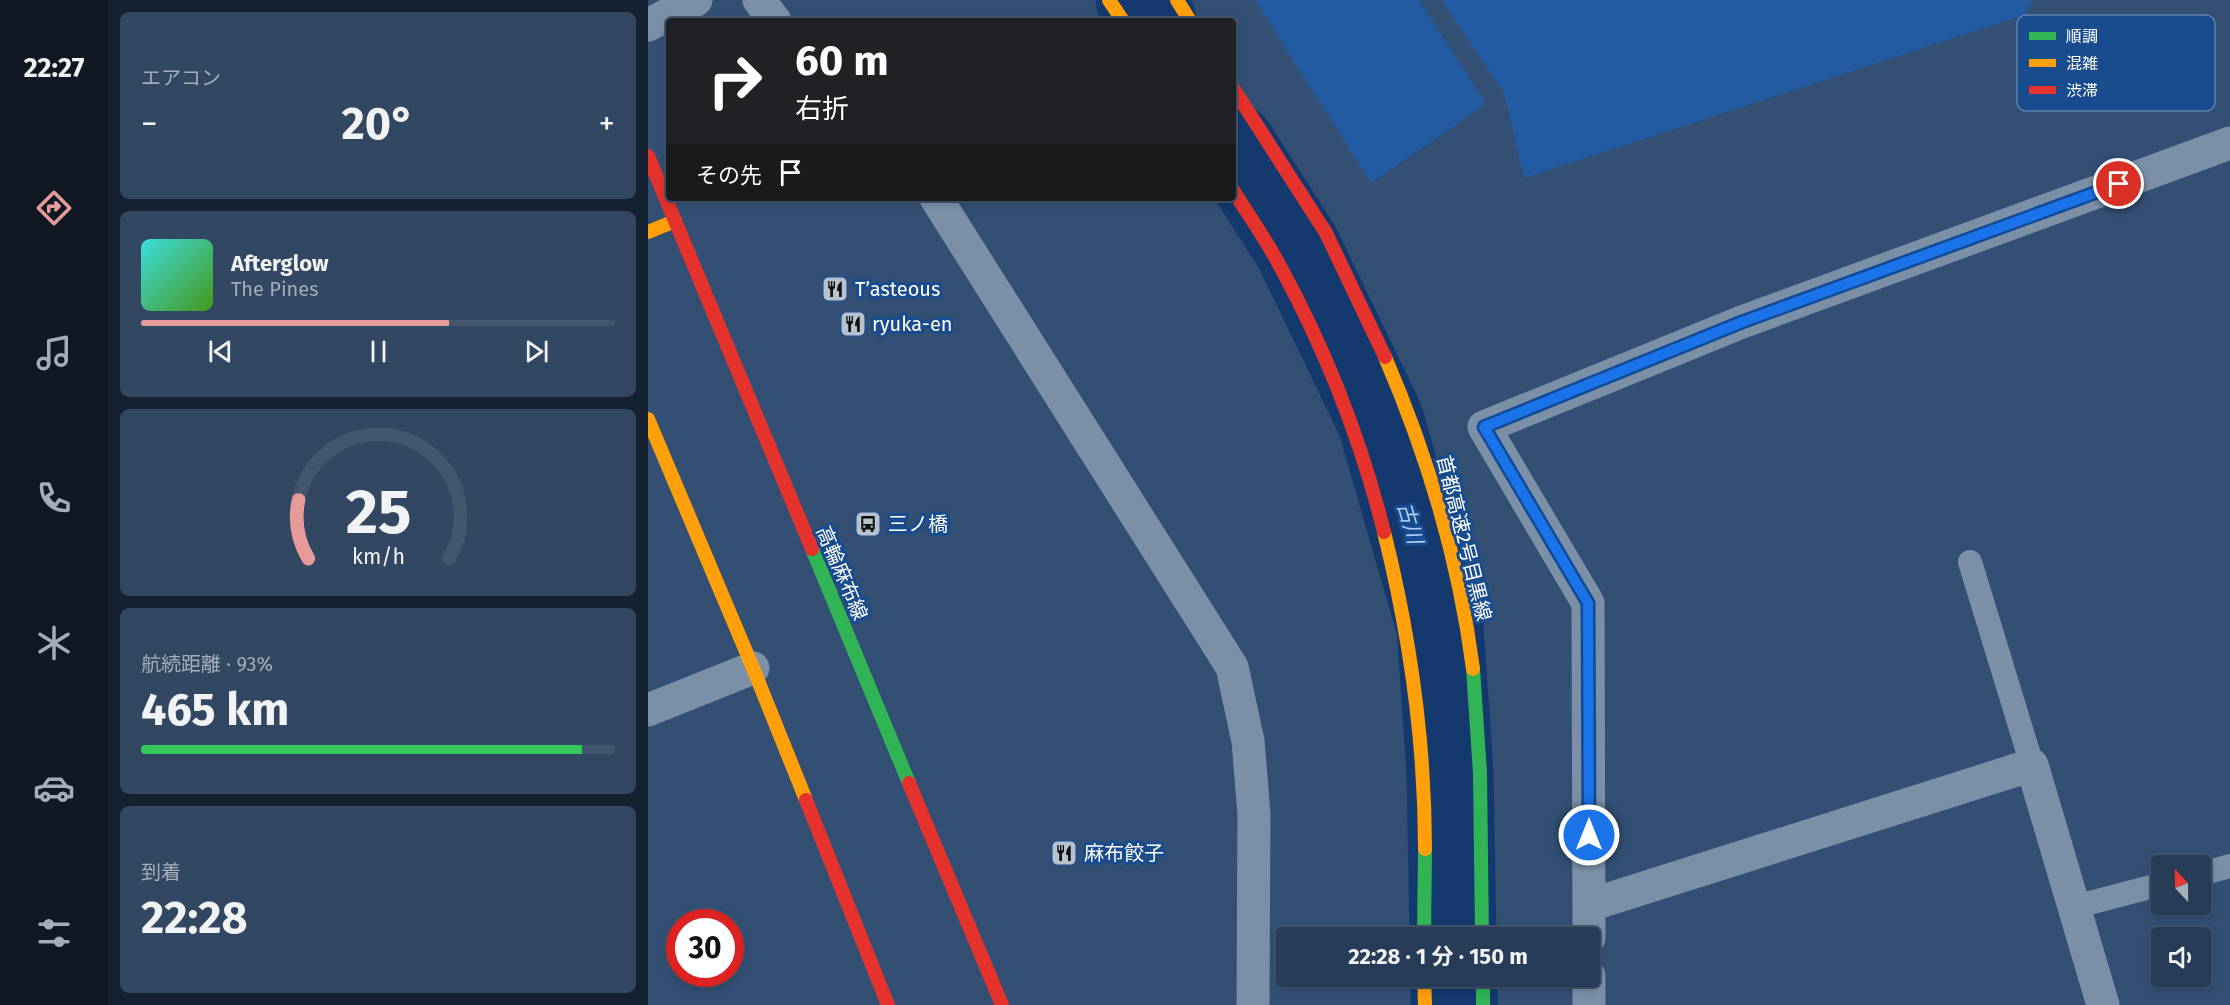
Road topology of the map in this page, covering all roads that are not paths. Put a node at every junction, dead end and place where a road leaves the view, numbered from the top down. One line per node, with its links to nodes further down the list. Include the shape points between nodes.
1 (696, 0): 8 (street)
2 (759, 0): 5 (street)
3 (1109, 0): 6 (main road)
4 (1177, 0): 7 (main road)
5 (773, 18)
6 (1121, 18)
7 (1188, 18)
8 (648, 25)
9 (1236, 92): 29 (main road, 首都高速2号目黒線, via 1327,234 1382,348 1416,430 1439,502 1459,584 1474,672 1482,762)
10 (2230, 143): 26 (street, via 1742,322 1484,427 1588,603)
11 (648, 156): 13 (main road, 高輪麻布線)
12 (1236, 195): 28 (main road, via 1280,267 1325,358 1381,520 1414,681 1423,771)
13 (666, 199)
14 (667, 201): 16 (main road, 高輪麻布線)
15 (938, 201): 36 (street, via 1232,667 1248,741 1254,814)
16 (675, 221): 17 (main road); 35 (main road, 高輪麻布線)
17 (648, 232)
18 (648, 419): 20 (main road)
19 (1970, 562): 22 (lane)
20 (753, 668): 21 (street); 34 (main road)
21 (648, 710)
22 (2032, 765): 26 (street); 27 (street)
23 (2230, 866): 24 (lane)
24 (2211, 871)
25 (2151, 887): 27 (lane)
26 (1590, 905): 30 (street)
27 (2074, 907): 40 (street)
28 (1424, 927)
29 (1482, 927)
30 (1589, 927)
31 (1424, 987): 37 (main road)
32 (1483, 987): 38 (main road)
33 (1589, 987): 39 (street)
34 (888, 1005)
35 (1002, 1005)
36 (1253, 1005)
37 (1425, 1005)
38 (1483, 1005)
39 (1589, 1005)
40 (2103, 1005)

